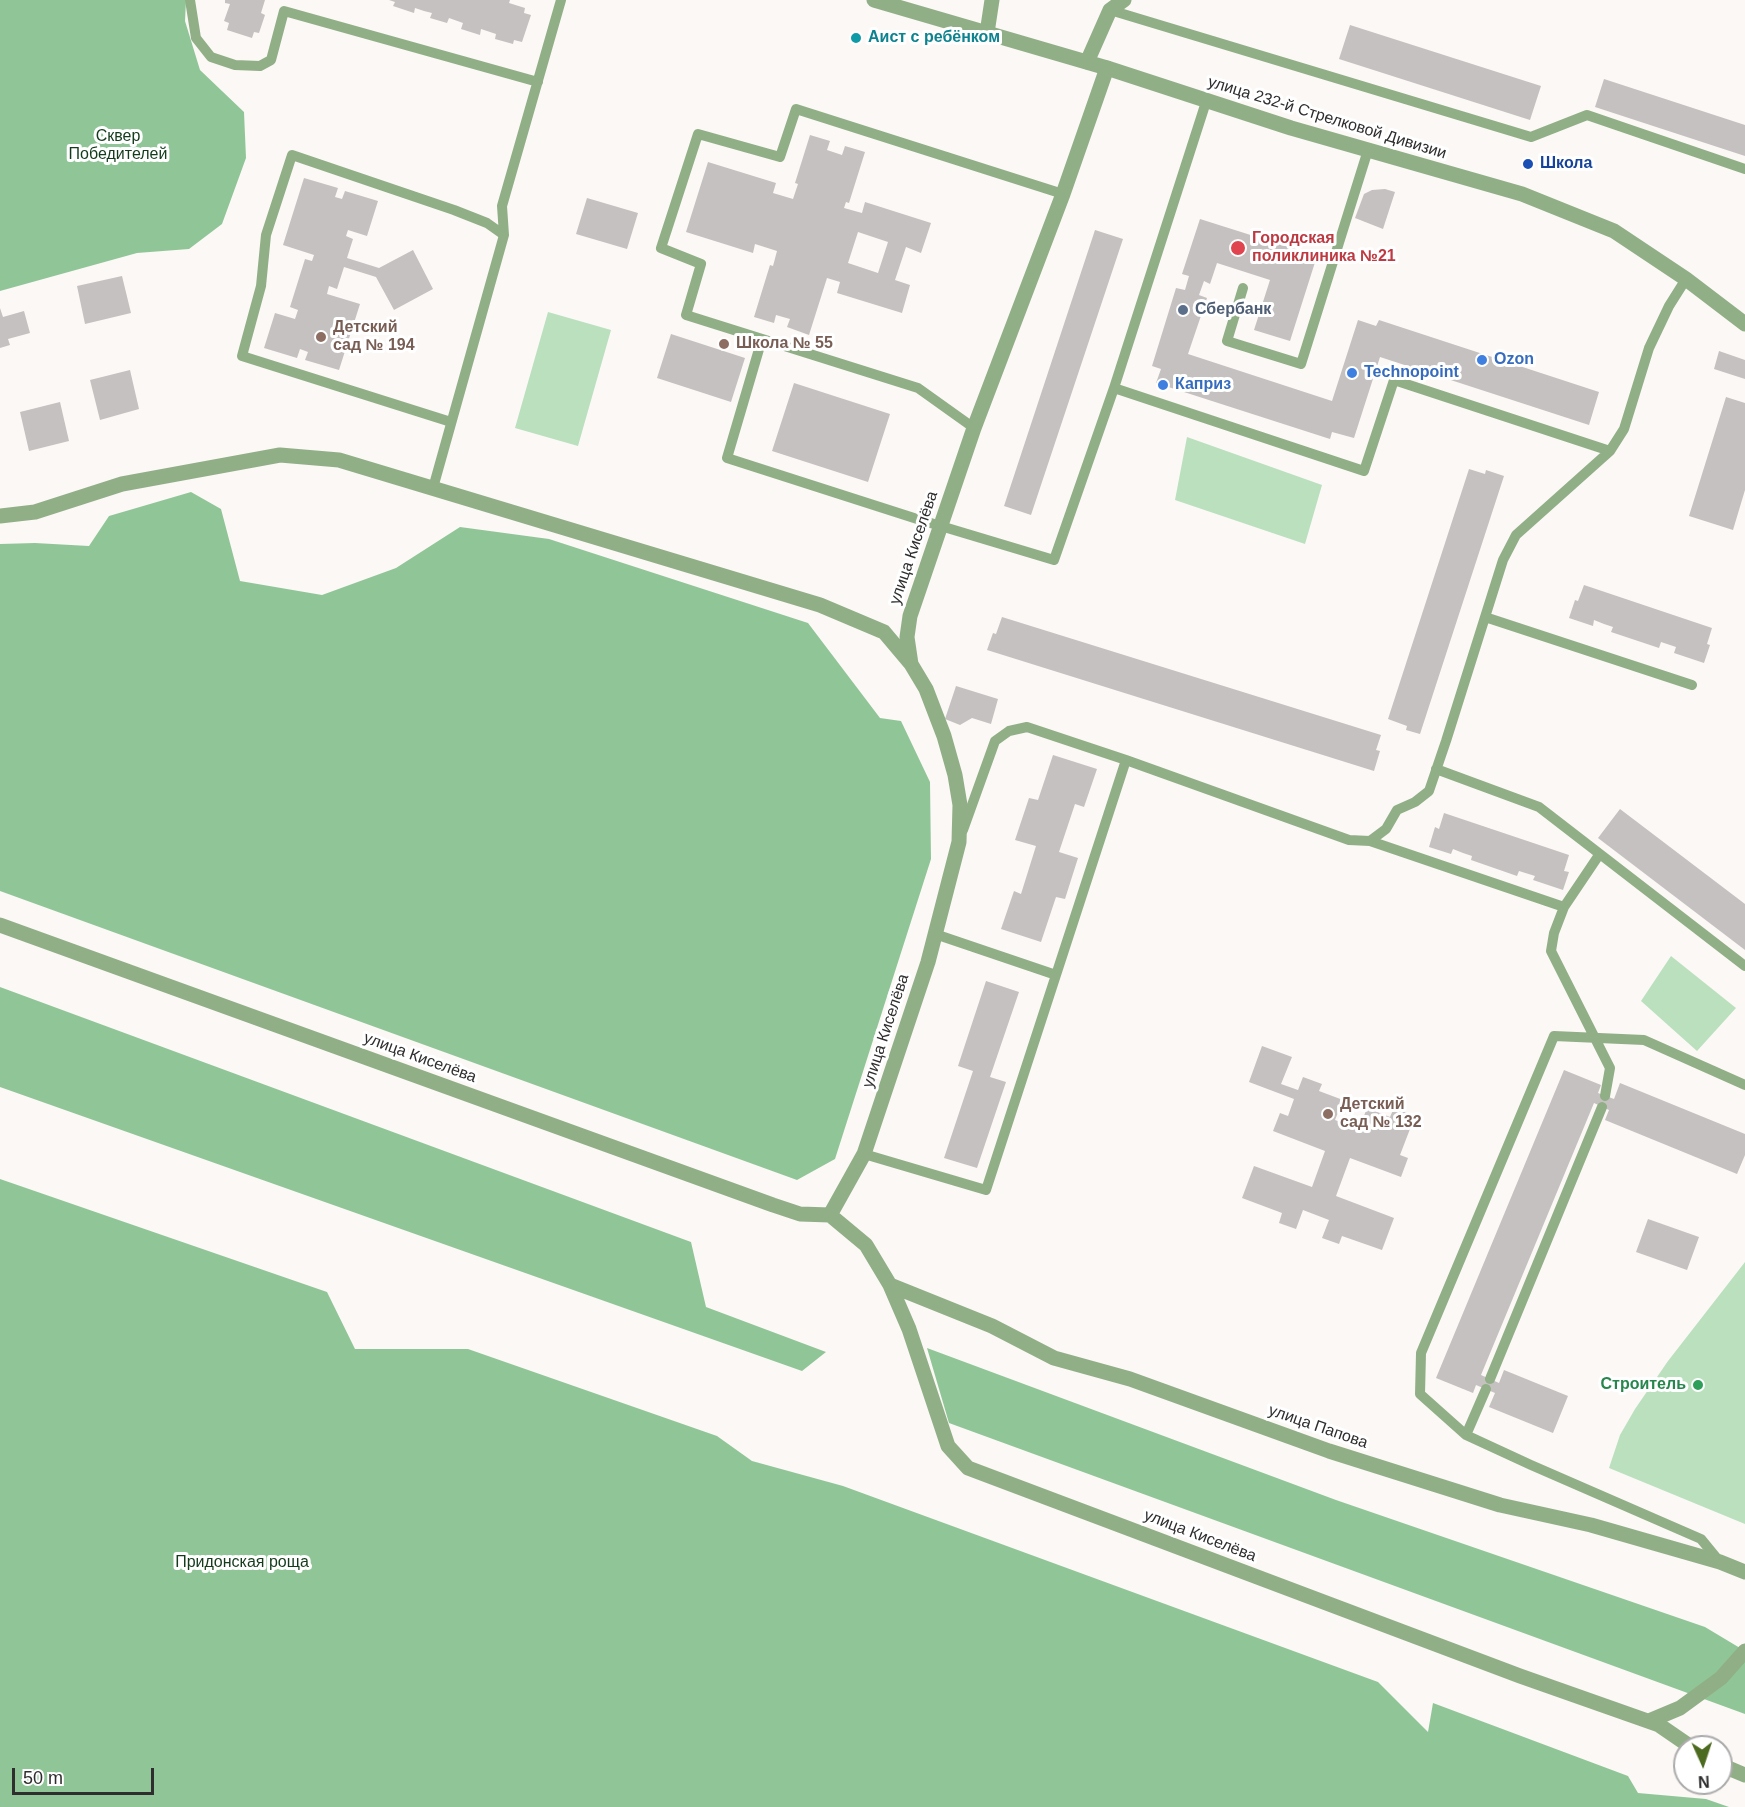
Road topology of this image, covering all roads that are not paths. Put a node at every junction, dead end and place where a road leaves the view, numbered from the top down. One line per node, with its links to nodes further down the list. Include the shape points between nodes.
1 (190, 0): 10 (lane, via 196,38 211,57 235,65 260,66 271,60 284,12)
2 (561, 0): 10 (lane)
3 (874, 0): 7 (street, улица 232-й Стрелковой Дивизии)
4 (992, 0): 7 (street)
5 (1124, 0): 6 (street)
6 (1110, 10): 8 (street); 13 (lane, via 1531,137 1587,115)
7 (987, 33): 8 (street, улица 232-й Стрелковой Дивизии)
8 (1087, 62): 9 (street, улица 232-й Стрелковой Дивизии)
9 (1107, 68): 11 (street, улица 232-й Стрелковой Дивизии); 14 (street, улица Киселёва)
10 (538, 82): 15 (lane, via 502,206)
11 (1206, 102): 12 (street, улица 232-й Стрелковой Дивизии); 20 (lane)
12 (1368, 150): 16 (street, улица 232-й Стрелковой Дивизии, via 1522,194 1614,231); 17 (lane, via 1301,364 1227,341)
13 (1745, 168)
14 (1064, 194): 19 (lane, via 796,109 780,157 698,134 661,248 701,264 686,315); 22 (street, улица Киселёва)
15 (504, 235): 21 (lane); 21 (lane, via 487,223 454,210 292,155 266,236 261,286 242,356)
16 (1686, 279): 18 (street, улица 232-й Стрелковой Дивизии); 23 (lane, via 1649,348 1624,429)
17 (1243, 288)
18 (1745, 324)
19 (762, 339): 22 (lane, via 918,388); 26 (lane, via 727,458)
20 (1114, 388): 23 (lane, via 1364,471 1394,380); 26 (lane, via 1054,560)
21 (451, 422): 24 (lane)
22 (974, 428): 26 (street, улица Киселёва)
23 (1610, 451): 27 (lane, via 1516,536 1503,560)
24 (433, 488): 25 (street, via 339,460 280,454 122,484 35,512); 28 (street, via 820,605 884,632)
25 (0, 516)
26 (941, 525): 28 (street, улица Киселёва, via 910,616 907,637)
27 (1485, 617): 29 (lane); 31 (lane)
28 (911, 664): 33 (street, улица Киселёва, via 926,689 955,774 960,805)
29 (1692, 685)
30 (1126, 760): 32 (lane, via 1350,840); 33 (lane, via 1027,727 1009,731 995,741); 39 (lane)
31 (1436, 769): 32 (lane, via 1429,791 1397,810 1386,829); 34 (lane, via 1539,807)
32 (1370, 841): 35 (lane)
33 (959, 842): 37 (street, улица Киселёва)
34 (1599, 855): 35 (lane); 38 (lane)
35 (1564, 907): 40 (lane, via 1551,951)
36 (0, 925): 43 (street, улица Киселёва, via 773,1205 800,1214)
37 (934, 934): 39 (lane); 42 (street, улица Киселёва)
38 (1745, 966)
39 (1056, 975): 42 (lane, via 986,1190)
40 (1595, 1038): 41 (lane, via 1644,1040); 45 (lane, via 1610,1068 1603,1101); 45 (lane, via 1554,1036 1421,1353 1420,1394)
41 (1745, 1085)
42 (864, 1154): 43 (street, улица Киселёва)
43 (830, 1215): 44 (street, улица Киселёва, via 866,1245)
44 (890, 1285): 46 (street, улица Папова, via 992,1326 1054,1358 1130,1379 1329,1451 1500,1505 1591,1525); 49 (street, улица Киселёва, via 948,1446 968,1468)
45 (1466, 1435): 46 (lane, via 1701,1539)
46 (1720, 1562): 47 (street, улица Папова)
47 (1745, 1572)
48 (1745, 1651): 49 (street, via 1721,1678 1680,1708)
49 (1649, 1721): 50 (street, улица Киселёва)
50 (1674, 1735)

